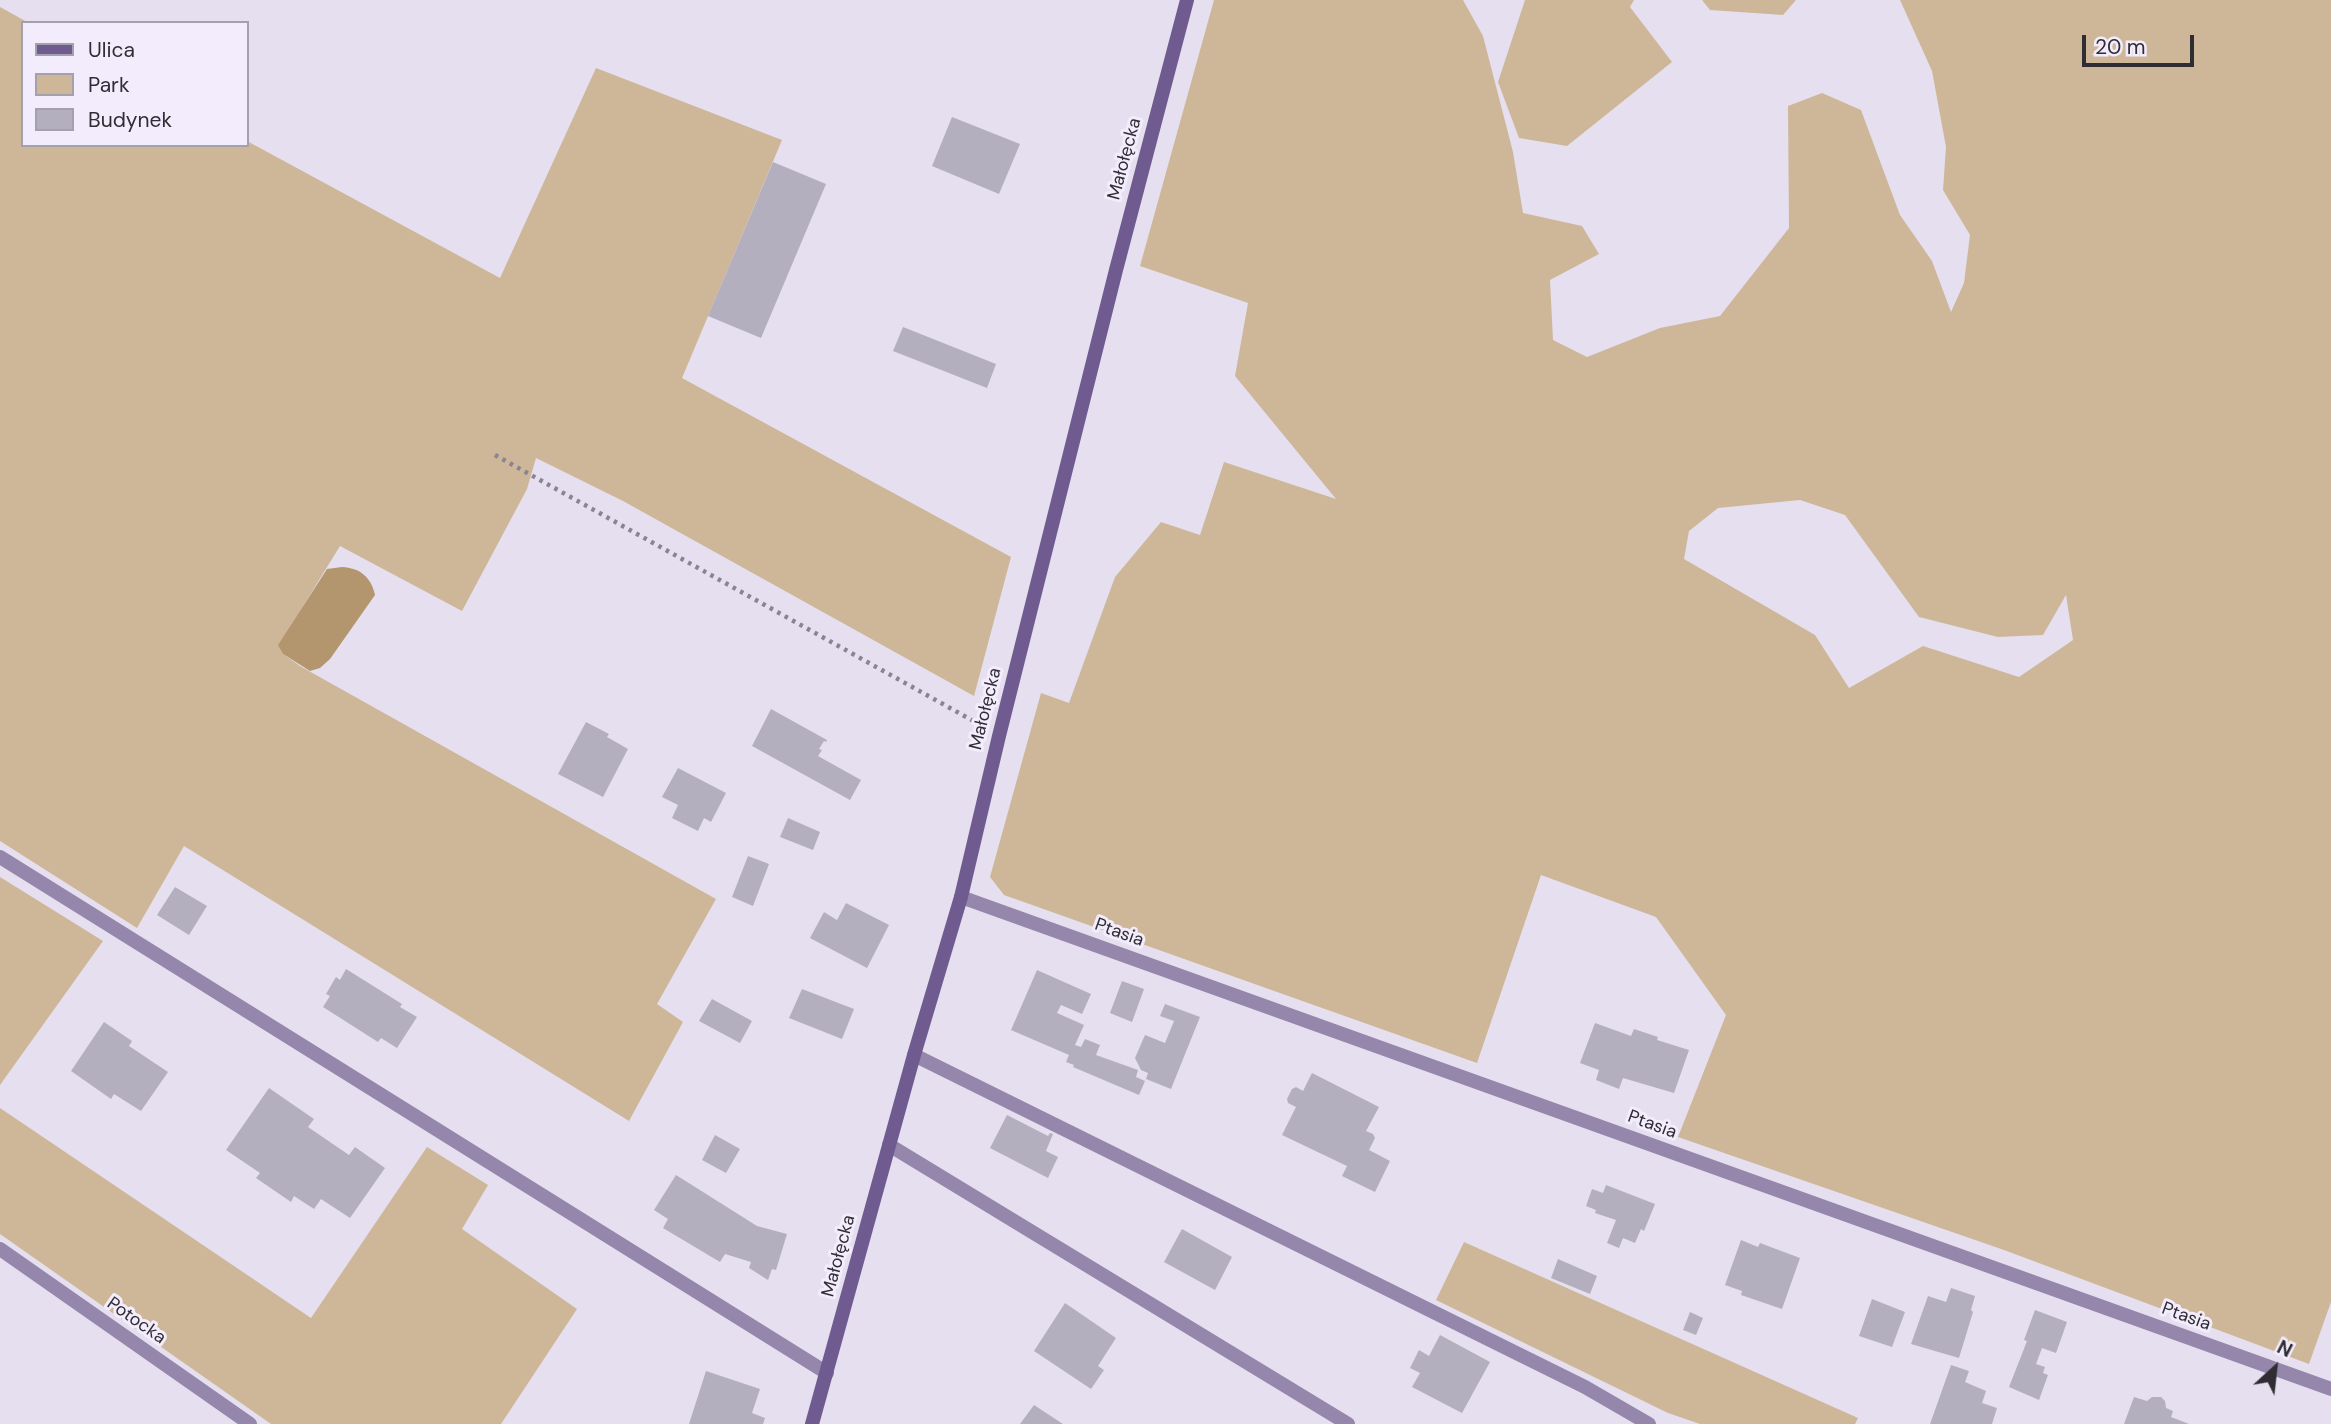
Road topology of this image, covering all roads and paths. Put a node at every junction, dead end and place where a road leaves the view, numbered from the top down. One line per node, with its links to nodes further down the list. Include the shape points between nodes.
1 (1187, 0): 3 (street, Małołęcka)
2 (495, 455): 3 (path)
3 (999, 736): 5 (street, Małołęcka)
4 (0, 857): 9 (street)
5 (961, 897): 6 (street, Małołęcka); 10 (street, Ptasia)
6 (914, 1055): 7 (street, Małołęcka); 14 (street, via 1585,1387)
7 (890, 1145): 9 (street, Małołęcka); 13 (street)
8 (0, 1249): 11 (street, Potocka)
9 (827, 1373): 12 (street, Małołęcka)
10 (2331, 1389)
11 (250, 1424)
12 (812, 1424)
13 (1348, 1424)
14 (1648, 1424)

